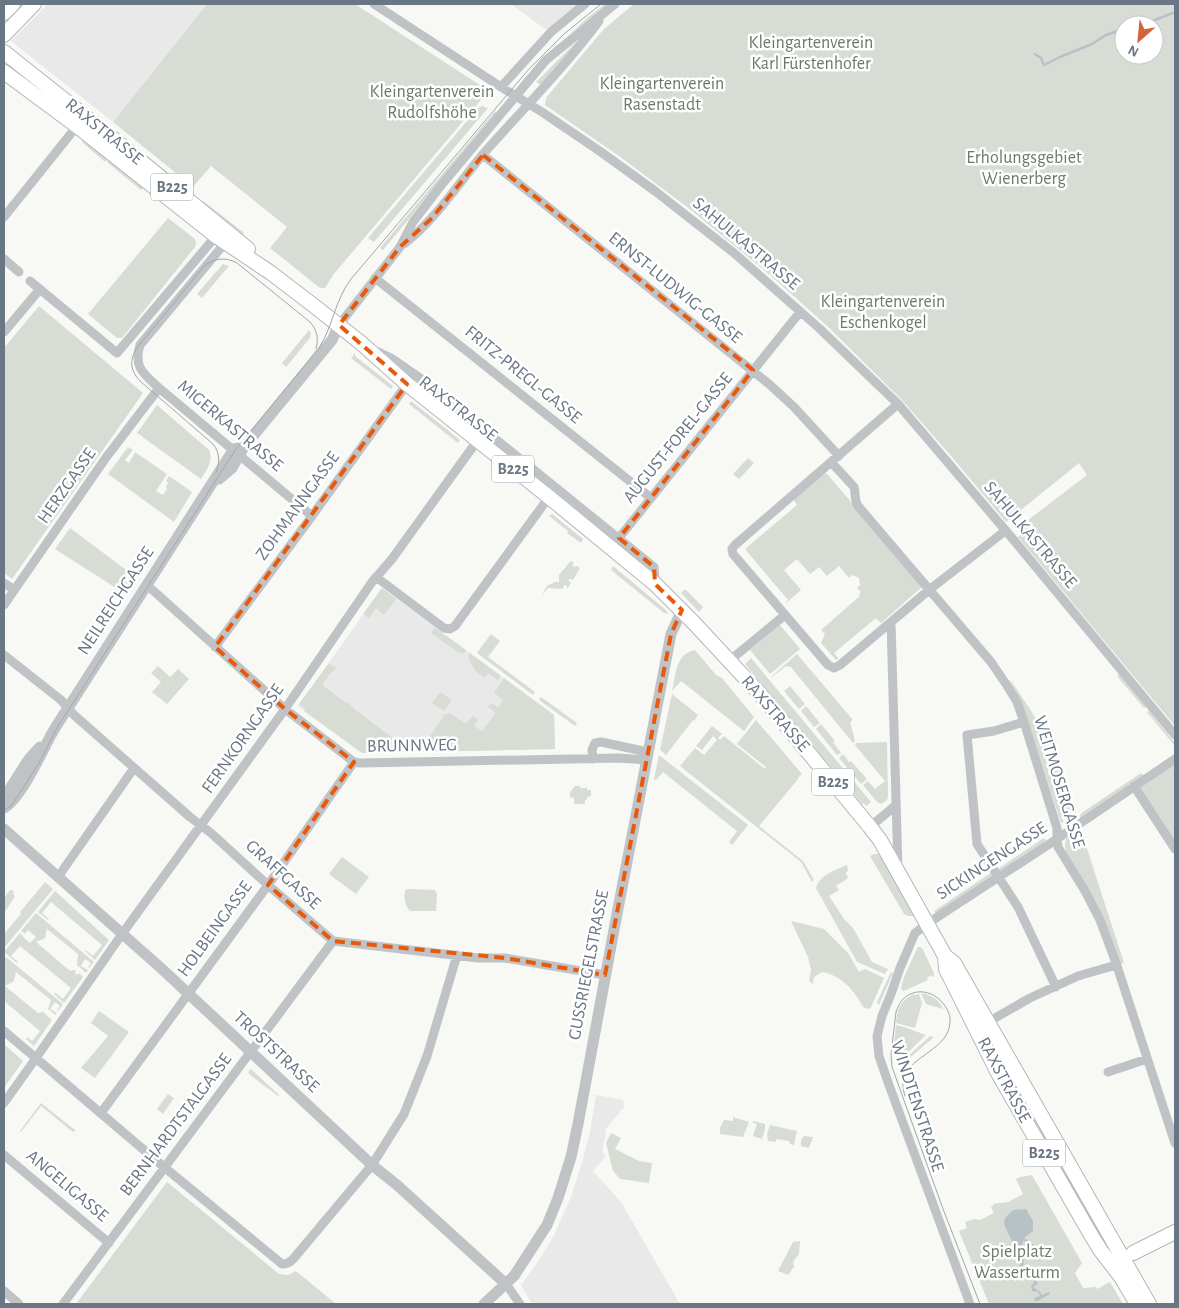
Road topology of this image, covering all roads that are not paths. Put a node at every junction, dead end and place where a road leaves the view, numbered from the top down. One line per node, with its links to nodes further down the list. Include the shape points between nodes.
1 (13, 4): 6 (main road)
2 (34, 4): 7 (main road)
3 (374, 4): 10 (street, SAHULKASTRASSE)
4 (585, 4): 10 (street, via 551,32)
5 (611, 6): 11 (street, NEILREICHGASSE, via 546,60); 12 (street, NEILREICHGASSE, via 573,55)
6 (4, 13)
7 (4, 35)
8 (4, 52): 20 (main road, RAXSTRASSE / B225, via 245,246)
9 (4, 72): 13 (main road, RAXSTRASSE / B225)
10 (501, 87): 11 (street, SAHULKASTRASSE)
11 (516, 96): 12 (street, SAHULKASTRASSE); 17 (street, NEILREICHGASSE, via 413,222)
12 (529, 103): 14 (street, NEILREICHGASSE); 24 (street, SAHULKASTRASSE, via 680,210)
13 (77, 126): 15 (street); 16 (main road, RAXSTRASSE / B225)
14 (483, 155): 17 (street, NEILREICHGASSE, via 432,218); 28 (street, ERNST-LUDWIG-GASSE)
15 (4, 216)
16 (221, 240): 20 (main road, RAXSTRASSE / B225); 23 (street, via 117,353); 30 (street, MIGERKASTRASSE, via 140,345 141,370)
17 (400, 247): 21 (street, NEILREICHGASSE)
18 (4, 259): 19 (street)
19 (19, 272)
20 (271, 273): 25 (main road, RAXSTRASSE / B225)
21 (375, 278): 25 (street, NEILREICHGASSE); 37 (street, FRITZ-PREGL-GASSE)
22 (30, 281): 23 (street)
23 (40, 289): 26 (street)
24 (800, 312): 28 (street, AUGUST-FOREL-GASSE); 31 (street, SAHULKASTRASSE)
25 (339, 325): 27 (main road, RAXSTRASSE / B225); 33 (street, NEILREICHGASSE, via 332,340)
26 (4, 332)
27 (361, 343): 29 (main road, RAXSTRASSE / B225); 40 (street, RAXSTRASSE, via 420,378)
28 (753, 370): 34 (street, ERNST-LUDWIG-GASSE, via 794,407); 37 (street, AUGUST-FOREL-GASSE)
29 (407, 384): 32 (main road, RAXSTRASSE / B225); 38 (street, ZOHMANNGASSE)
30 (160, 388): 33 (street, MIGERKASTRASSE); 45 (street, HERZGASSE, via 105,459)
31 (898, 404): 34 (street); 39 (street, SAHULKASTRASSE)
32 (477, 440): 36 (main road, RAXSTRASSE / B225); 41 (street, FERNKORNGASSE)
33 (239, 450): 38 (street, MIGERKASTRASSE); 44 (street, NEILREICHGASSE, via 232,468 207,491)
34 (835, 459): 35 (street, ERNST-LUDWIG-GASSE); 49 (street, via 732,549)
35 (856, 492): 46 (street, WEITMOSERGASSE, via 858,506)
36 (549, 497): 41 (street, via 450,629 444,628); 43 (main road, RAXSTRASSE / B225)
37 (651, 498): 40 (street, AUGUST-FOREL-GASSE)
38 (312, 516): 51 (street, ZOHMANNGASSE)
39 (1005, 531): 46 (street); 58 (street, SAHULKASTRASSE)
40 (619, 538): 43 (street, RAXSTRASSE, via 654,567)
41 (376, 577): 55 (street, FERNKORNGASSE)
42 (4, 583): 45 (street)
43 (655, 584): 48 (main road, RAXSTRASSE / B225)
44 (147, 585): 51 (street, BRUNNWEG); 54 (street, NEILREICHGASSE)
45 (14, 590): 47 (street, HERZGASSE)
46 (929, 590): 50 (street); 56 (street, WEITMOSERGASSE, via 991,662 1016,702)
47 (4, 605)
48 (682, 610): 53 (main road, RAXSTRASSE / B225); 59 (street, GUSSRIEGELSTRASSE, via 672,634)
49 (785, 614): 50 (street, via 834,668); 53 (street)
50 (891, 622): 66 (street)
51 (215, 647): 55 (street, BRUNNWEG)
52 (4, 655): 54 (street, GRAFFGASSE)
53 (729, 661): 69 (main road, RAXSTRASSE / B225)
54 (68, 708): 57 (street, NEILREICHGASSE); 63 (street, GRAFFGASSE)
55 (285, 709): 62 (street, BRUNNWEG); 68 (street, FERNKORNGASSE)
56 (1024, 722): 71 (street, WEITMOSERGASSE, via 1057,828); 75 (street, via 967,735 977,844)
57 (54, 730): 65 (street, NEILREICHGASSE, via 29,759); 67 (street, NEILREICHGASSE, via 16,796)
58 (1175, 735)
59 (648, 756): 60 (street, BRUNNWEG); 60 (street, via 601,742 595,743); 83 (street, GUSSRIEGELSTRASSE)
60 (593, 759): 62 (street, BRUNNWEG)
61 (1175, 759): 64 (street, SICKINGENGASSE)
62 (354, 762): 76 (street, HOLBEINGASSE)
63 (134, 768): 68 (street, GRAFFGASSE); 74 (street)
64 (1134, 786): 71 (street, SICKINGENGASSE); 72 (street)
65 (4, 798)
66 (896, 805): 69 (street); 73 (street)
67 (4, 808)
68 (201, 826): 76 (street, GRAFFGASSE); 78 (street, FERNKORNGASSE)
69 (870, 827): 73 (main road, RAXSTRASSE / B225)
70 (4, 829): 74 (street, TROSTSTRASSE)
71 (1057, 839): 75 (street, SICKINGENGASSE); 82 (street, WEITMOSERGASSE, via 1058,847 1100,920)
72 (1175, 849)
73 (899, 873): 77 (main road, RAXSTRASSE / B225)
74 (58, 877): 78 (street, TROSTSTRASSE)
75 (998, 877): 77 (street, SICKINGENGASSE); 84 (street, via 1018,907)
76 (268, 885): 79 (street, GRAFFGASSE); 85 (street, HOLBEINGASSE)
77 (927, 924): 81 (main road, RAXSTRASSE / B225); 107 (street, WINDTENSTRASSE, via 915,933 900,968 882,1016 878,1048)
78 (122, 934): 85 (street, TROSTSTRASSE); 89 (street, FERNKORNGASSE)
79 (333, 941): 80 (street); 88 (street, BERNHARDTSTALGASSE)
80 (457, 955): 83 (street, via 505,958); 96 (street, via 424,1065 404,1114)
81 (945, 956): 86 (main road, RAXSTRASSE / B225, via 954,963); 100 (main road, RAXSTRASSE / B225, via 946,969 998,1073 1091,1235 1101,1251)
82 (1116, 965): 84 (street); 90 (street, WEITMOSERGASSE)
83 (605, 975): 101 (street, GUSSRIEGELSTRASSE, via 578,1124 558,1198 547,1225)
84 (1056, 986): 86 (street)
85 (188, 993): 88 (street, TROSTSTRASSE); 93 (street, HOLBEINGASSE)
86 (988, 1022): 100 (main road, RAXSTRASSE / B225)
87 (4, 1031): 89 (street)
88 (251, 1052): 96 (street, TROSTSTRASSE); 97 (street, BERNHARDTSTALGASSE)
89 (36, 1058): 92 (street, FERNKORNGASSE); 93 (street)
90 (1147, 1059): 91 (street); 94 (street, WEITMOSERGASSE)
91 (1108, 1072)
92 (4, 1103)
93 (101, 1113): 97 (street)
94 (1175, 1143)
95 (4, 1155): 99 (street, ANGELIGASSE)
96 (372, 1165): 97 (street, via 290,1263 282,1264); 101 (street, TROSTSTRASSE)
97 (164, 1167): 99 (street, BERNHARDTSTALGASSE)
98 (1175, 1232): 100 (main road)
99 (109, 1242): 104 (street, BERNHARDTSTALGASSE)
100 (1127, 1265): 108 (main road, RAXSTRASSE / B225); 109 (main road, RAXSTRASSE / B225)
101 (506, 1284): 105 (street, GUSSRIEGELSTRASSE); 106 (street, TROSTSTRASSE)
102 (4, 1291): 103 (street)
103 (19, 1304)
104 (63, 1304)
105 (484, 1304)
106 (520, 1304)
107 (970, 1304)
108 (1137, 1304)
109 (1149, 1304)

